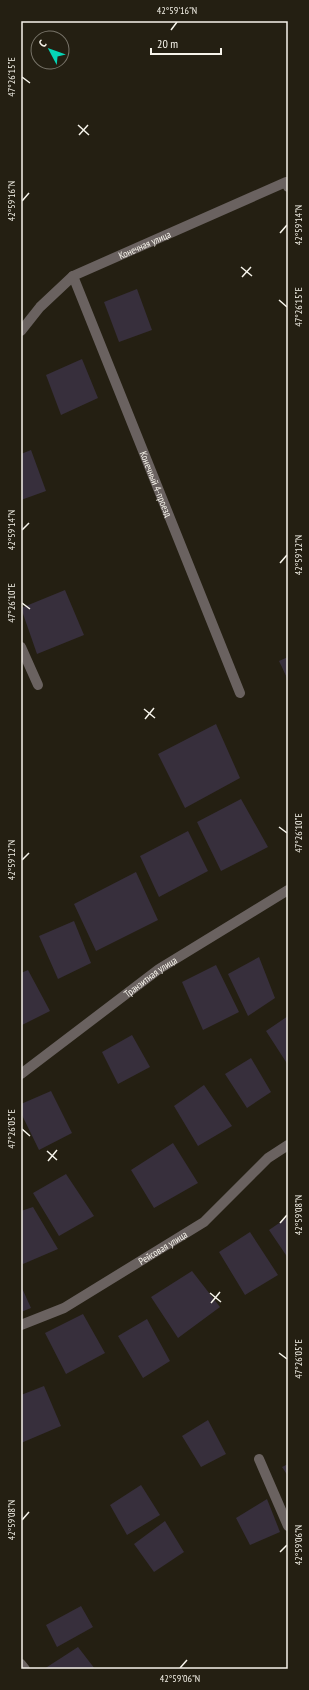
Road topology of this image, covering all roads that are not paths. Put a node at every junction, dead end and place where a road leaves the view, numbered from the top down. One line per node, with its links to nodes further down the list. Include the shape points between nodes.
1 (287, 185): 2 (street, Конечная улица)
2 (73, 276): 3 (street, Конечная улица, via 40,307); 6 (street, Конечный 4-проезд)
3 (21, 331)
4 (21, 647): 5 (street)
5 (38, 685)
6 (240, 693)
7 (288, 890): 8 (street, Транзитная улица, via 159,969)
8 (21, 1074)
9 (288, 1146): 10 (street, Рейсовая улица, via 268,1158 204,1222 64,1308)
10 (21, 1325)
11 (259, 1459): 12 (street)
12 (288, 1526)
13 (21, 1664): 14 (street)
14 (25, 1669)

